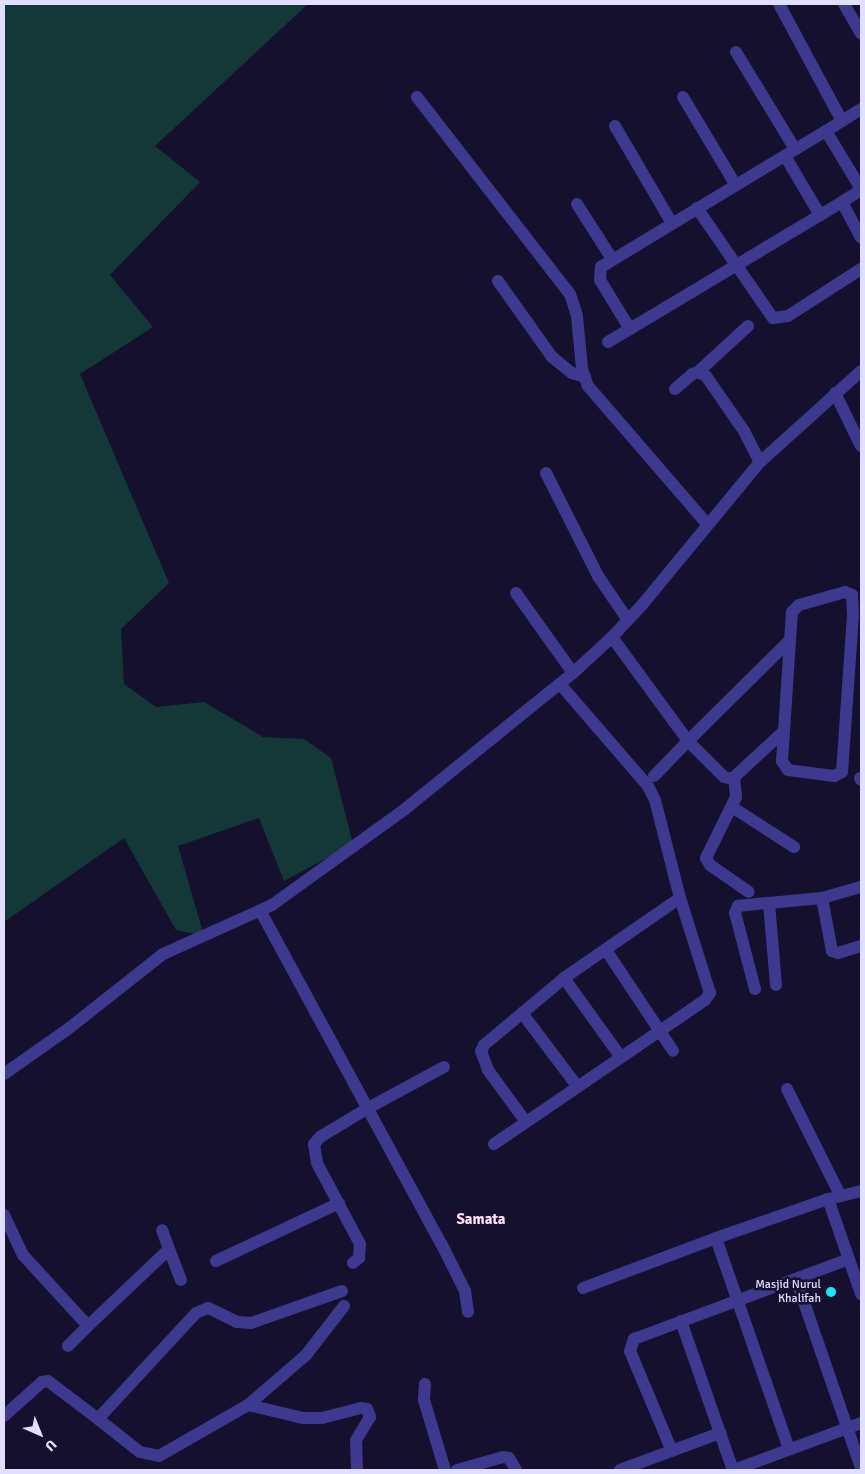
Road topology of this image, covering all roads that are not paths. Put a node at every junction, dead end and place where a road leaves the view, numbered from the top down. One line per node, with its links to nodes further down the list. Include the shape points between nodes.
1 (779, 4): 8 (street)
2 (844, 4): 3 (street)
3 (861, 33)
4 (736, 52): 11 (street)
5 (417, 97): 29 (street, via 570,294 577,316)
6 (683, 97): 12 (street)
7 (861, 109): 8 (street)
8 (842, 122): 10 (street)
9 (615, 126): 18 (street)
10 (826, 131): 11 (street); 13 (street)
11 (790, 153): 12 (street); 17 (street)
12 (735, 184): 16 (street)
13 (861, 190): 14 (street)
14 (842, 202): 17 (street); 19 (street)
15 (577, 204): 20 (street)
16 (697, 208): 18 (street); 21 (street)
17 (820, 215): 21 (street)
18 (671, 222): 20 (street)
19 (861, 237)
20 (612, 258): 25 (street, via 601,267 599,276)
21 (735, 266): 22 (street, via 770,315 780,319); 25 (street)
22 (861, 269)
23 (498, 281): 29 (street, via 552,356 572,373)
24 (748, 326): 28 (street)
25 (630, 329): 26 (street)
26 (608, 342)
27 (861, 370): 31 (street)
28 (698, 372): 30 (street); 33 (street, via 706,376)
29 (585, 377): 35 (street, via 597,399)
30 (676, 390)
31 (835, 393): 32 (street); 33 (street)
32 (861, 446)
33 (760, 462): 35 (street)
34 (546, 473): 37 (street, via 598,576)
35 (707, 524): 37 (street)
36 (516, 593): 40 (street)
37 (628, 620): 38 (street)
38 (612, 637): 40 (street); 43 (street)
39 (789, 641): 42 (street); 42 (street, via 794,608 845,592 852,595 840,774 786,769 782,761); 43 (street)
40 (573, 673): 41 (street)
41 (560, 684): 50 (street, via 648,786 655,800); 53 (street, via 405,809)
42 (783, 732): 45 (street)
43 (688, 741): 44 (street); 45 (street, via 724,777)
44 (654, 776)
45 (734, 777): 46 (street, via 738,792)
46 (732, 807): 47 (street); 49 (street, via 707,861)
47 (794, 847)
48 (861, 887): 51 (street)
49 (749, 892)
50 (680, 898): 55 (street); 60 (street, via 710,993 705,1000)
51 (822, 898): 52 (street); 54 (street, via 832,951 838,953)
52 (769, 903): 57 (street); 58 (street, via 738,906 735,913)
53 (261, 912): 64 (street, via 163,954 68,1029); 67 (street)
54 (861, 946)
55 (606, 950): 56 (street); 60 (street)
56 (564, 978): 59 (street); 62 (street)
57 (776, 985)
58 (755, 989)
59 (522, 1013): 65 (street); 68 (street, via 481,1051 488,1070)
60 (659, 1030): 61 (street); 62 (street)
61 (673, 1051)
62 (620, 1056): 65 (street)
63 (444, 1067): 67 (street)
64 (4, 1071)
65 (577, 1086): 68 (street)
66 (787, 1089): 71 (street)
67 (370, 1108): 72 (street, via 320,1137 314,1144 317,1163); 88 (street, via 465,1291)
68 (526, 1122): 69 (street)
69 (494, 1144)
70 (861, 1191): 71 (street)
71 (834, 1197): 76 (street); 78 (street)
72 (339, 1203): 79 (street); 80 (street, via 362,1250)
73 (4, 1215): 75 (street)
74 (162, 1230): 77 (street)
75 (7, 1231): 90 (street, via 23,1255)
76 (716, 1238): 83 (street); 86 (street)
77 (169, 1249): 81 (street); 90 (street)
78 (848, 1259): 82 (street); 85 (street)
79 (216, 1261)
80 (353, 1263)
81 (181, 1280)
82 (796, 1280): 86 (street); 97 (street)
83 (584, 1288)
84 (342, 1291): 95 (street, via 251,1323 238,1322 208,1308 196,1314)
85 (861, 1294)
86 (737, 1300): 89 (street); 99 (street)
87 (344, 1306): 93 (street, via 310,1351)
88 (468, 1312)
89 (681, 1321): 98 (street); 100 (street, via 641,1335 630,1345)
90 (88, 1326): 91 (street)
91 (68, 1346)
92 (425, 1384): 103 (street, via 424,1400)
93 (248, 1405): 95 (street, via 159,1456 140,1452); 102 (street, via 303,1418 367,1409 370,1417 356,1440)
94 (4, 1416): 95 (street, via 37,1386 48,1381)
95 (98, 1419)
96 (861, 1423): 97 (street)
97 (847, 1429): 99 (street); 101 (street)
98 (720, 1432): 100 (street); 107 (street)
99 (790, 1449): 107 (street)
100 (672, 1451): 106 (street)
101 (861, 1468)
102 (357, 1470)
103 (444, 1470)
104 (457, 1470): 105 (street, via 503,1457 509,1458)
105 (516, 1470)
106 (620, 1470)
107 (734, 1470)

